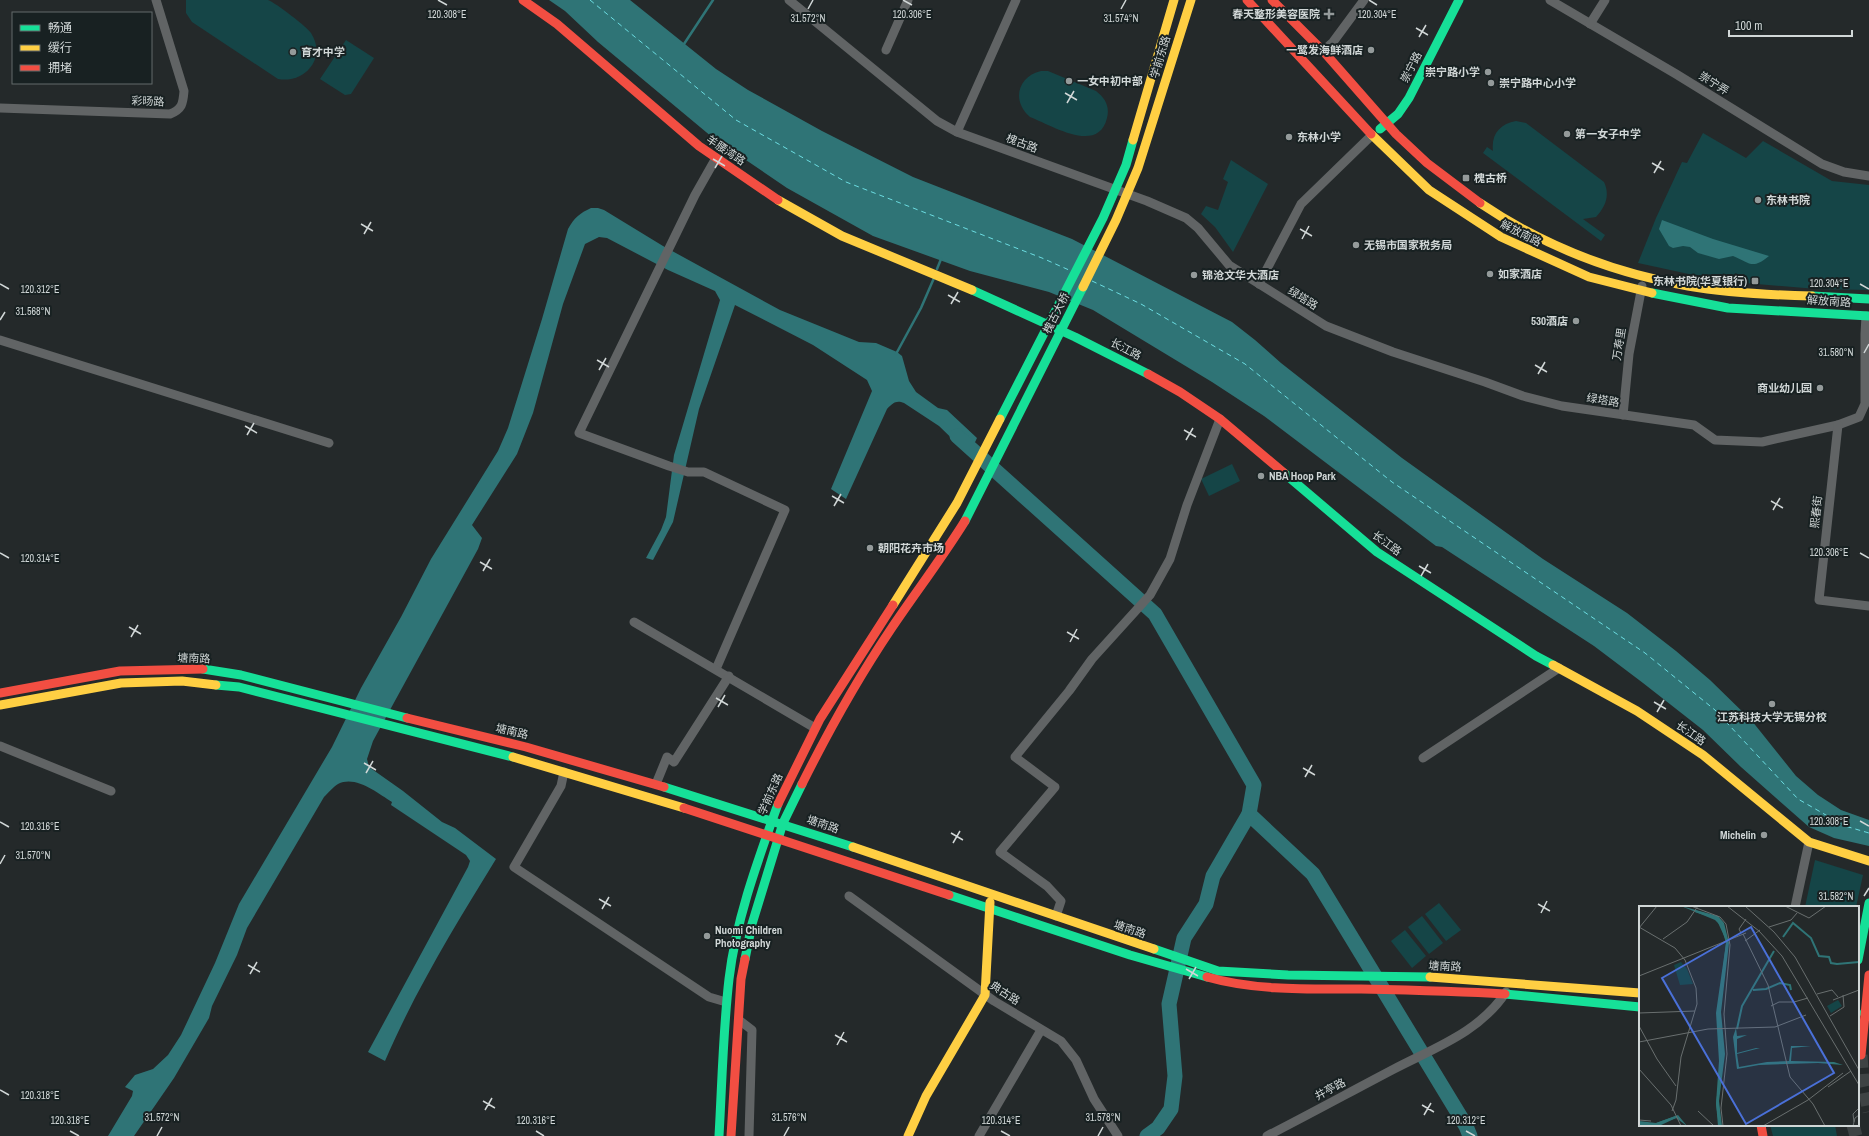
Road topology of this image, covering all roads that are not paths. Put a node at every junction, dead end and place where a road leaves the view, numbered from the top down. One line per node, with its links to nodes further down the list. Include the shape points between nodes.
1 (156, 0): 17 (street, 彩旸路, via 184,91 184,104 179,110 170,114)
2 (523, 0): 23 (main road, 羊腰湾路, via 557,24)
3 (789, 0): 21 (street, 槐古路, via 937,121)
4 (908, 0): 15 (street)
5 (1016, 0): 21 (street)
6 (1174, 0): 18 (main road, 学前东路)
7 (1191, 0): 19 (main road, 学前东路)
8 (1247, 0): 22 (main road, 解放南路)
9 (1272, 0): 16 (main road, 解放南路)
10 (1364, 0): 16 (street, via 1333,42)
11 (1459, 0): 20 (main road, 崇宁路, via 1409,98 1398,114)
12 (1550, 0): 14 (street, 崇宁弄)
13 (1605, 0): 14 (street)
14 (1590, 24): 24 (street, 崇宁弄, via 1822,164 1844,172)
15 (886, 50)
16 (1323, 51): 20 (main road, 解放南路)
17 (0, 108)
18 (1140, 117): 36 (main road, 槐古大桥, via 1126,165 1103,218)
19 (1153, 122): 51 (main road, 槐古大桥, via 1138,168 1116,220 971,510 946,551 891,629 828,730)
20 (1386, 124): 22 (main road, 崇宁路); 26 (main road, 解放南路, via 1444,178 1512,225 1564,251)
21 (957, 132): 27 (street, 槐古路, via 1147,201 1186,218 1198,228 1229,265)
22 (1372, 135): 27 (street, via 1301,204); 28 (main road, 解放南路, via 1429,190 1488,229 1550,261 1589,277)
23 (716, 158): 25 (main road, 羊腰湾路, via 779,200 842,236); 40 (street, via 695,195 579,433 688,472 704,472 785,510)
24 (1869, 176)
25 (943, 277): 33 (main road, 长江路, via 1129,363 1180,392)
26 (1644, 277): 28 (street, 万寿里); 29 (main road, 解放南路, via 1687,286 1731,291)
27 (1259, 284): 32 (street, 绿塔路, via 1326,326 1392,352 1523,396 1562,406)
28 (1641, 291): 30 (main road, 解放南路, via 1728,308); 32 (street, 万寿里, via 1629,354)
29 (1869, 299)
30 (1868, 316): 34 (street, 绿塔路, via 1865,334 1865,404 1859,417)
31 (0, 340): 35 (street)
32 (1623, 415): 34 (street, 绿塔路, via 1694,425 1715,440 1762,442)
33 (1220, 419): 39 (main road, 长江路, via 1377,552 1536,656); 60 (street, via 1187,505 1170,559 1150,595 1092,659 1015,757 1055,787 1000,852 1047,886 1062,901)
34 (1838, 425): 37 (street, 熙春街, via 1819,600)
35 (329, 443)
36 (957, 503): 44 (main road, 学前东路)
37 (1869, 606)
38 (634, 622): 40 (street)
39 (1560, 668): 46 (street); 53 (main road, 长江路, via 1637,711 1703,755)
40 (716, 669): 41 (street)
41 (729, 676): 44 (street); 48 (street, via 674,762 667,757)
42 (0, 693): 48 (main road, 塘南路, via 120,671 201,669 242,675 526,747)
43 (0, 705): 47 (main road, via 121,683 182,681 239,687)
44 (815, 728): 50 (main road, 学前东路)
45 (0, 746): 49 (street)
46 (1423, 758)
47 (564, 772): 52 (main road); 67 (street, via 561,786 514,867 709,997)
48 (656, 784): 50 (main road, 塘南路)
49 (111, 791)
50 (771, 820): 51 (main road, 塘南路); 52 (main road, 学前东路)
51 (783, 823): 55 (main road, 塘南路); 70 (main road, via 752,924 741,979)
52 (766, 834): 59 (main road); 67 (main road, 学前东路, via 740,921)
53 (1809, 842): 54 (main road); 58 (street)
54 (1869, 861)
55 (991, 893): 59 (main road); 60 (main road, 塘南路)
56 (849, 896): 66 (street, 典古路)
57 (1869, 902): 61 (main road)
58 (1795, 906)
59 (990, 910): 65 (main road, via 1220,981 1289,989); 66 (main road)
60 (1056, 916): 63 (main road, 塘南路, via 1218,971 1288,976 1406,977)
61 (1859, 955)
62 (1869, 975): 69 (main road)
63 (1512, 982): 64 (main road, 塘南路); 65 (street, 井亭路)
64 (1639, 993)
65 (1504, 994): 68 (main road); 80 (street, 井亭路, via 1476,1024 1431,1051)
66 (985, 995): 71 (street, 典古路); 77 (main road, via 926,1096)
67 (726, 1002): 74 (main road, 学前东路)
68 (1639, 1007)
69 (1867, 1013): 72 (main road)
70 (738, 1020): 75 (main road); 76 (street, via 752,1030)
71 (1041, 1030): 78 (street); 79 (street, 典古路, via 1061,1041 1076,1060 1094,1099)
72 (1861, 1055)
73 (1761, 1126): 81 (main road)
74 (719, 1136)
75 (731, 1136)
76 (749, 1136)
77 (908, 1136)
78 (979, 1136)
79 (1118, 1136)
80 (1267, 1136)
81 (1763, 1136)

